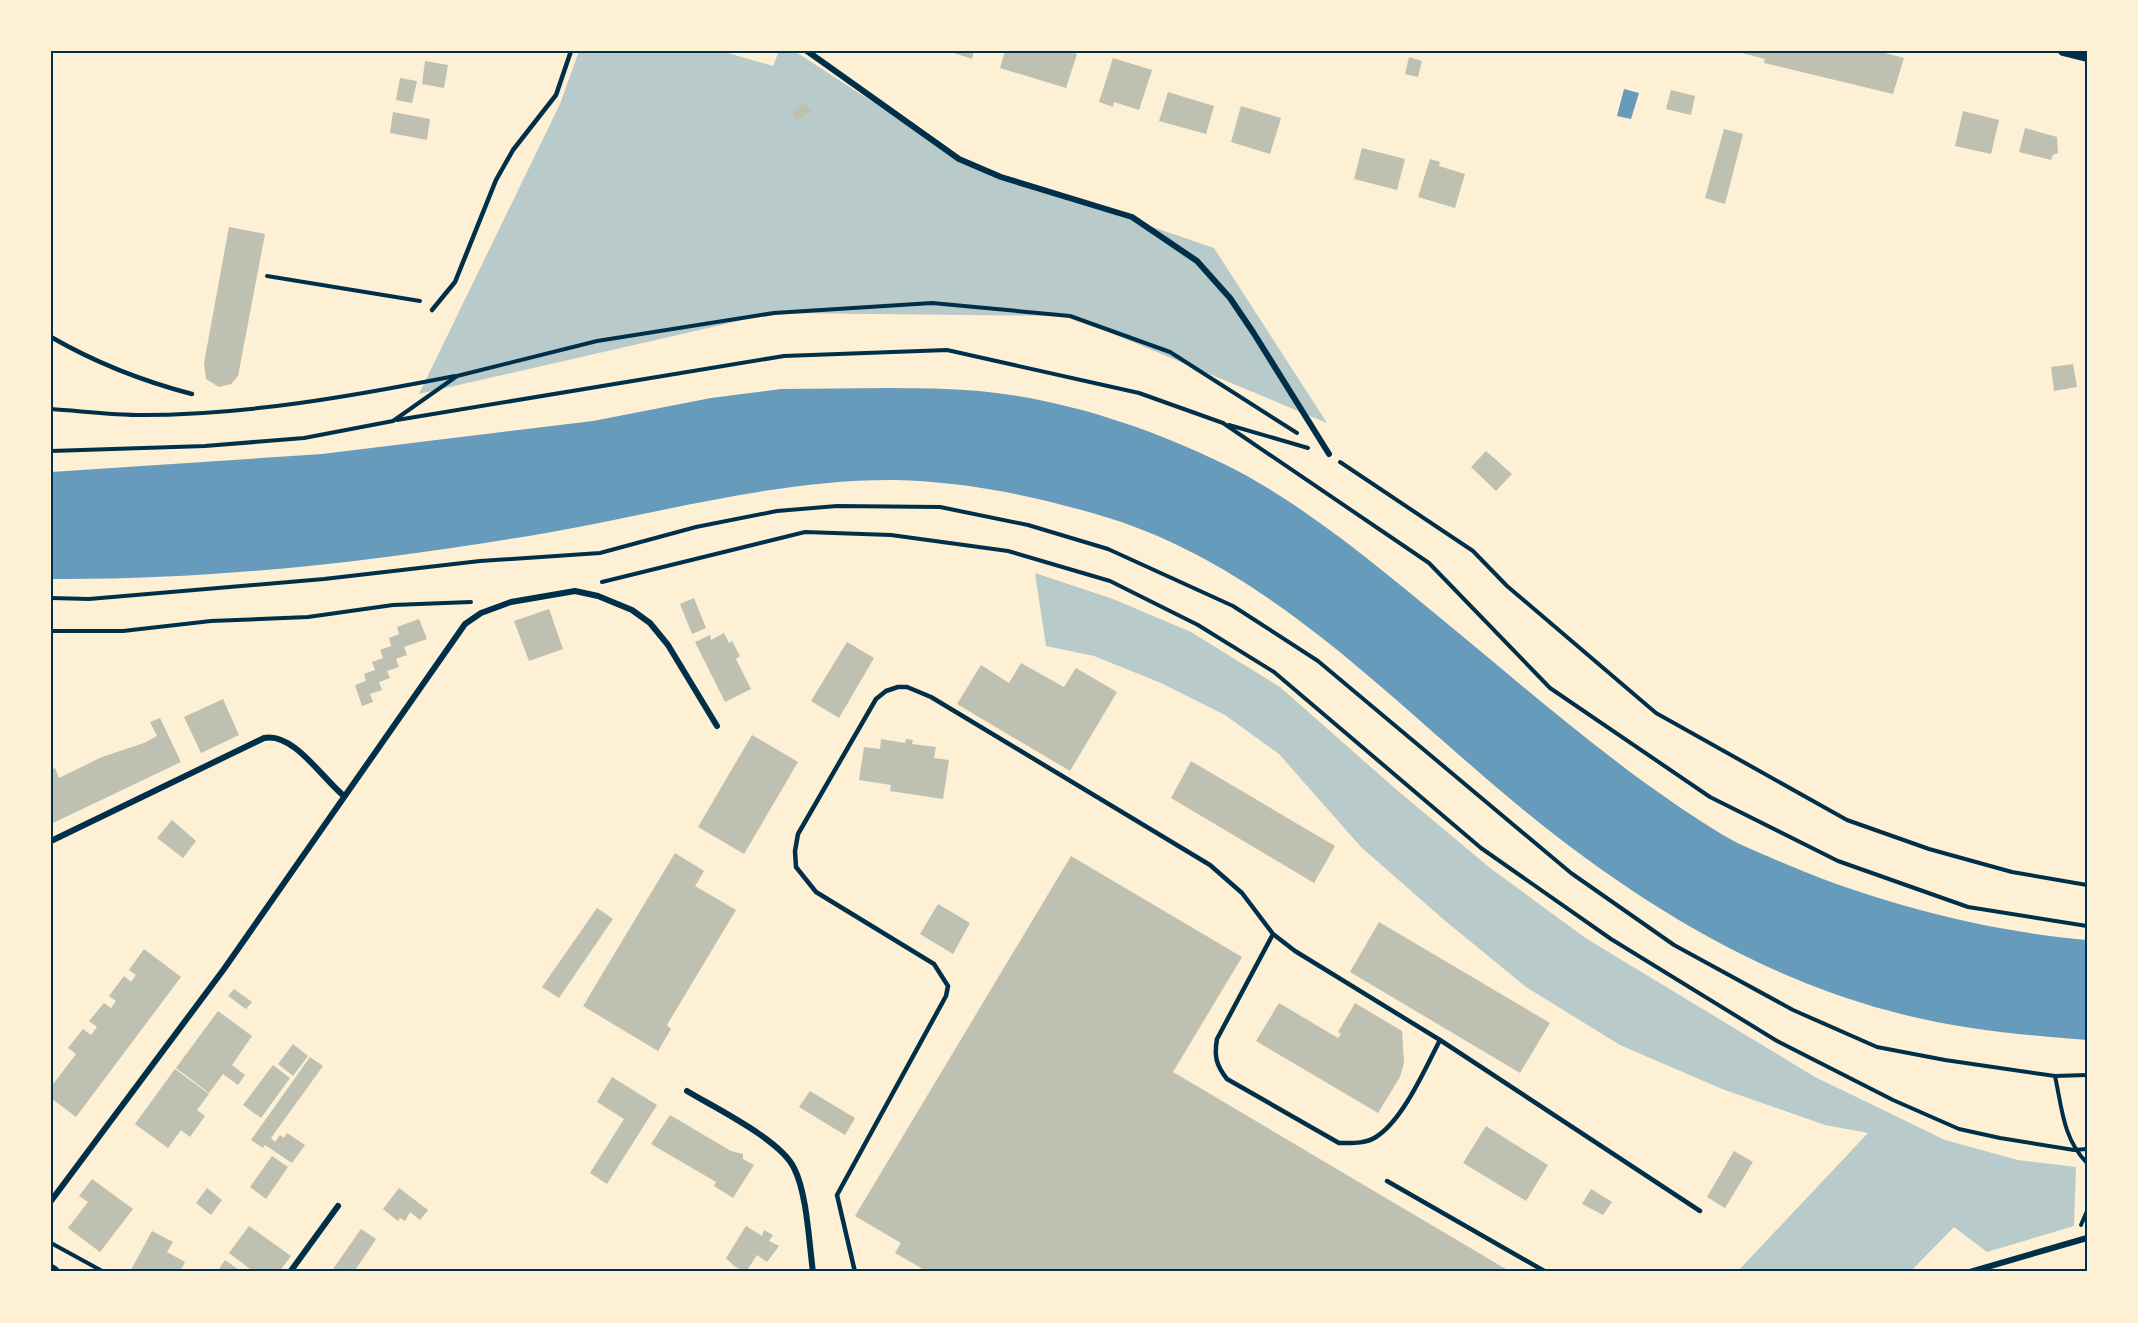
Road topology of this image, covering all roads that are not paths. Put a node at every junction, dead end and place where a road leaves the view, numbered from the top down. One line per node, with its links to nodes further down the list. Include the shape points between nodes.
1 (571, 51): 5 (lane, via 556,95 507,159 455,282)
2 (807, 51): 8 (street, via 959,159 1001,177 1132,217 1197,261 1230,298)
3 (2067, 52): 4 (street)
4 (2087, 57)
5 (432, 310)
6 (51, 337): 7 (lane, via 107,366)
7 (192, 394)
8 (1329, 454)
9 (717, 726): 10 (street, via 668,645 650,623 632,610 576,591 511,602 465,624)
10 (344, 796): 11 (street, via 293,745 274,736); 16 (street, via 224,969)
11 (51, 841)
12 (1273, 934): 13 (lane, via 1331,976); 13 (lane, via 1217,1039 1218,1068 1227,1079 1339,1143 1361,1143 1375,1138 1391,1124); 22 (lane, via 1242,893 1210,865 931,697 907,687 886,691 866,714 845,750 798,834 795,851 796,867 816,892 934,964 948,986 837,1195)
13 (1440, 1040): 18 (lane)
14 (687, 1091): 21 (street, via 772,1144 791,1162 799,1180)
15 (1387, 1181): 23 (lane)
16 (51, 1202)
17 (338, 1206): 20 (street)
18 (1700, 1211)
19 (2087, 1238): 24 (street)
20 (290, 1272)
21 (813, 1272)
22 (855, 1272)
23 (1546, 1272)
24 (1970, 1272)

